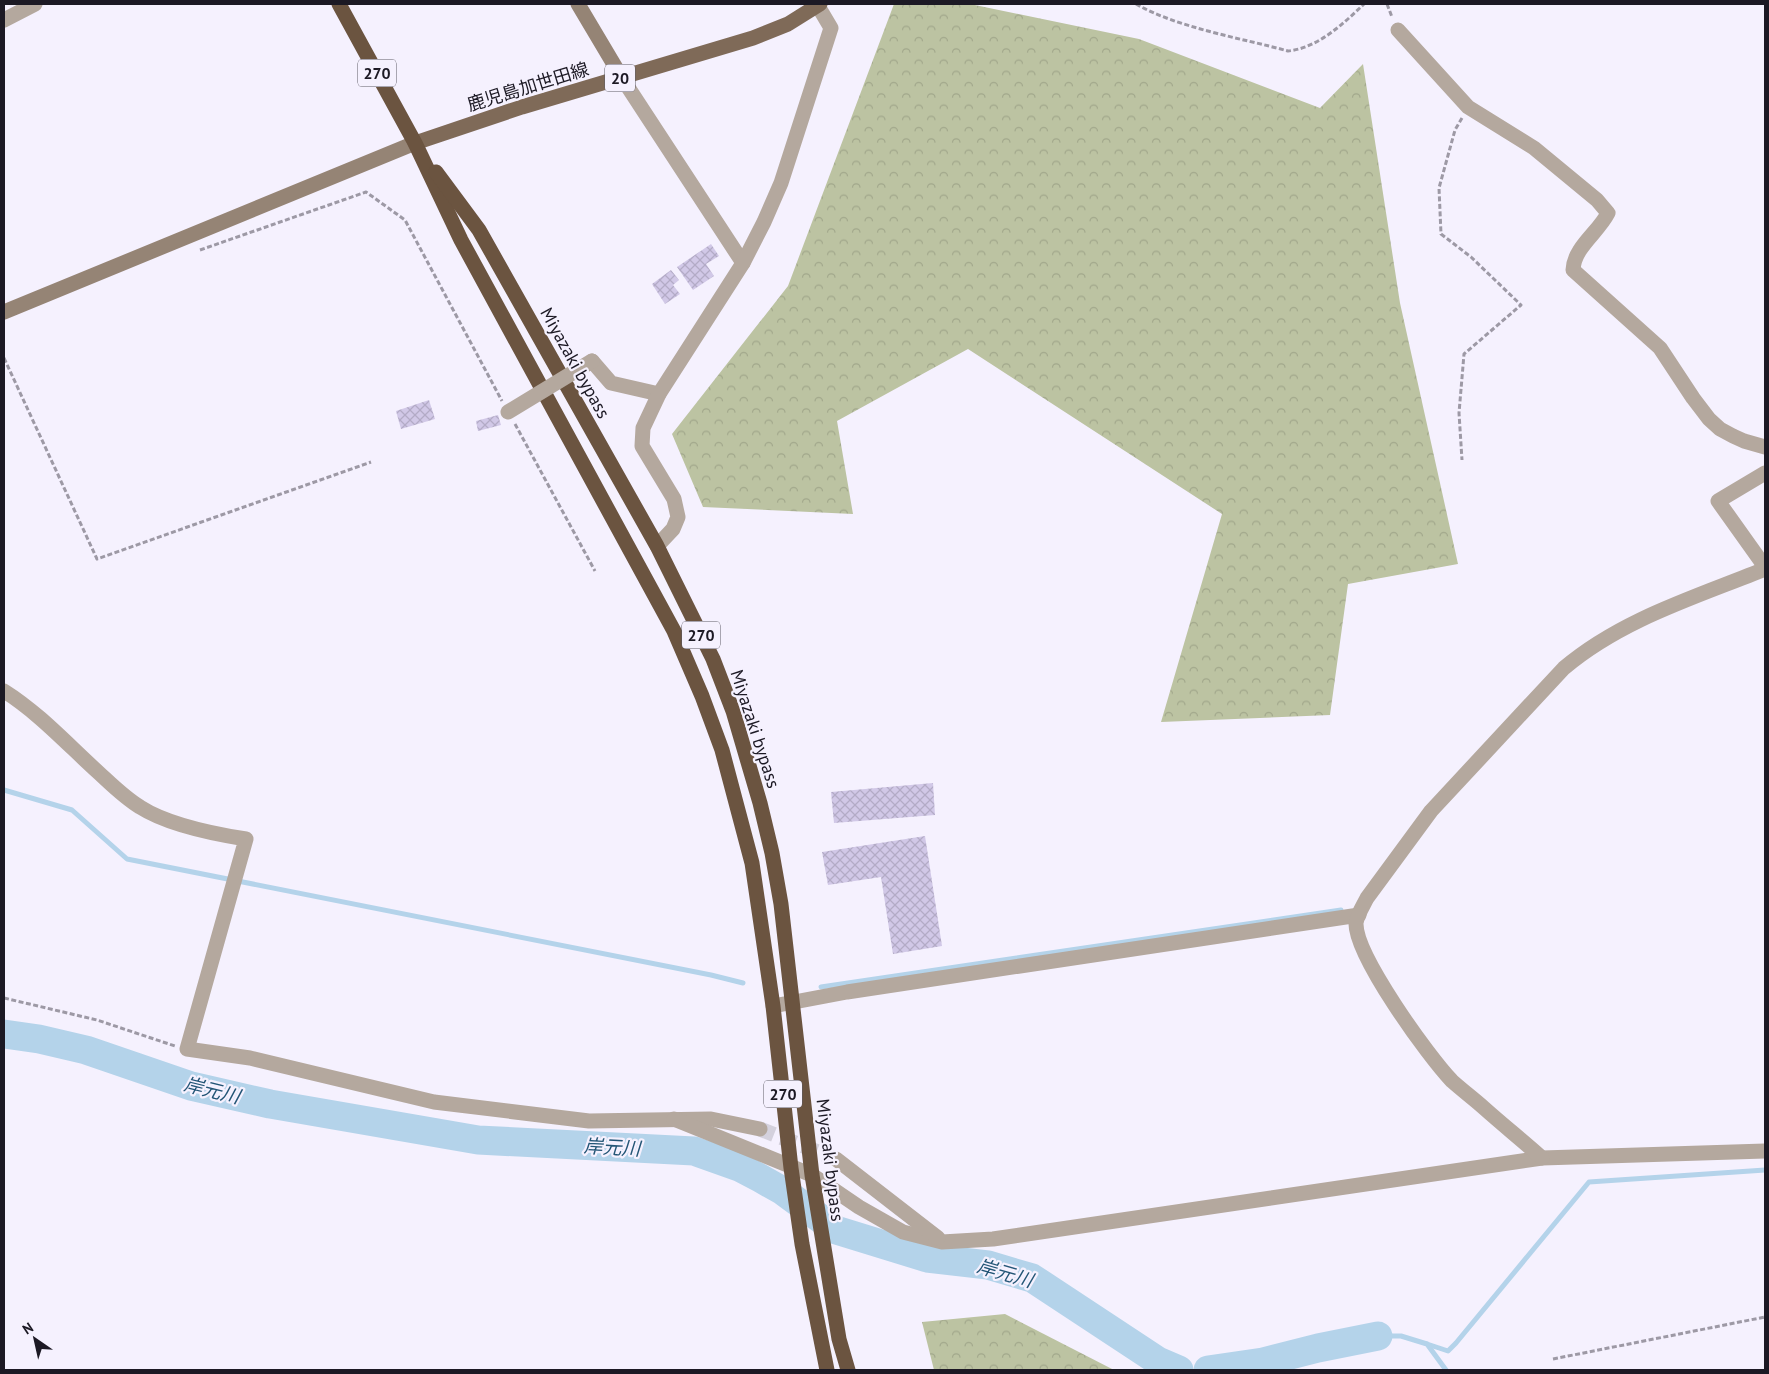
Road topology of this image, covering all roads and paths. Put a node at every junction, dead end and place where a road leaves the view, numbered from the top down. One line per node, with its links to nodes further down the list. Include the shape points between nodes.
1 (35, 4): 7 (street)
2 (339, 4): 11 (highway, Miyazaki bypass / 270)
3 (578, 4): 9 (street)
4 (1136, 4): 5 (path, via 1150,12 1207,30 1288,50 1300,50 1321,40)
5 (1364, 4)
6 (819, 5): 9 (main road, 鹿児島加世田線 / 20, via 788,24 753,38); 13 (street, via 832,28 781,183)
7 (4, 20)
8 (1398, 30): 10 (street)
9 (622, 78): 11 (main road, 鹿児島加世田線 / 20); 13 (street)
10 (1468, 107): 18 (street, via 1534,148 1608,212 1602,225 1574,259 1574,270 1660,348 1709,419 1733,436); 19 (path, via 1456,130 1439,188 1441,234 1471,256 1521,305 1464,354 1459,413)
11 (415, 143): 12 (street); 22 (highway, Miyazaki bypass / 270, via 479,230); 29 (highway, Miyazaki bypass / 270, via 461,240 674,631 702,696 722,750 752,863)
12 (186, 238): 14 (street); 17 (path, via 200,250 366,192 405,220)
13 (743, 263): 16 (street)
14 (4, 312)
15 (4, 358): 20 (path, via 97,559)
16 (659, 394): 17 (street, bridge, via 611,383 592,361); 22 (street, via 643,428 642,446 674,499 678,517)
17 (508, 412): 24 (path)
18 (1765, 447)
19 (1462, 460)
20 (371, 462)
21 (1765, 473): 23 (street, via 1718,501)
22 (656, 546): 28 (highway, Miyazaki bypass / 270, via 713,660 747,758 772,853)
23 (1765, 568): 26 (street, via 1626,626 1589,647 1564,668 1431,811 1367,898)
24 (595, 571)
25 (4, 691): 30 (street, via 23,703 114,787 142,808 186,826 246,839)
26 (1359, 915): 28 (street, via 848,992); 34 (street, via 1356,922 1358,938 1369,961 1423,1045 1454,1082)
27 (4, 998): 30 (path, via 97,1020)
28 (794, 1003): 29 (street); 37 (highway, Miyazaki bypass / 270)
29 (773, 1006): 36 (highway, Miyazaki bypass / 270)
30 (187, 1048): 31 (street, via 250,1058 434,1102 589,1121)
31 (674, 1119): 32 (street, via 711,1119); 36 (street)
32 (760, 1129)
33 (1765, 1151): 34 (street)
34 (1542, 1158): 38 (street, via 993,1239)
35 (836, 1160): 38 (street)
36 (792, 1175): 37 (street); 41 (highway, Miyazaki bypass / 270)
37 (813, 1183): 38 (street, via 903,1232); 42 (highway, Miyazaki bypass / 270)
38 (944, 1242)
39 (1765, 1317): 40 (path)
40 (1553, 1359)
41 (827, 1370)
42 (848, 1370)

